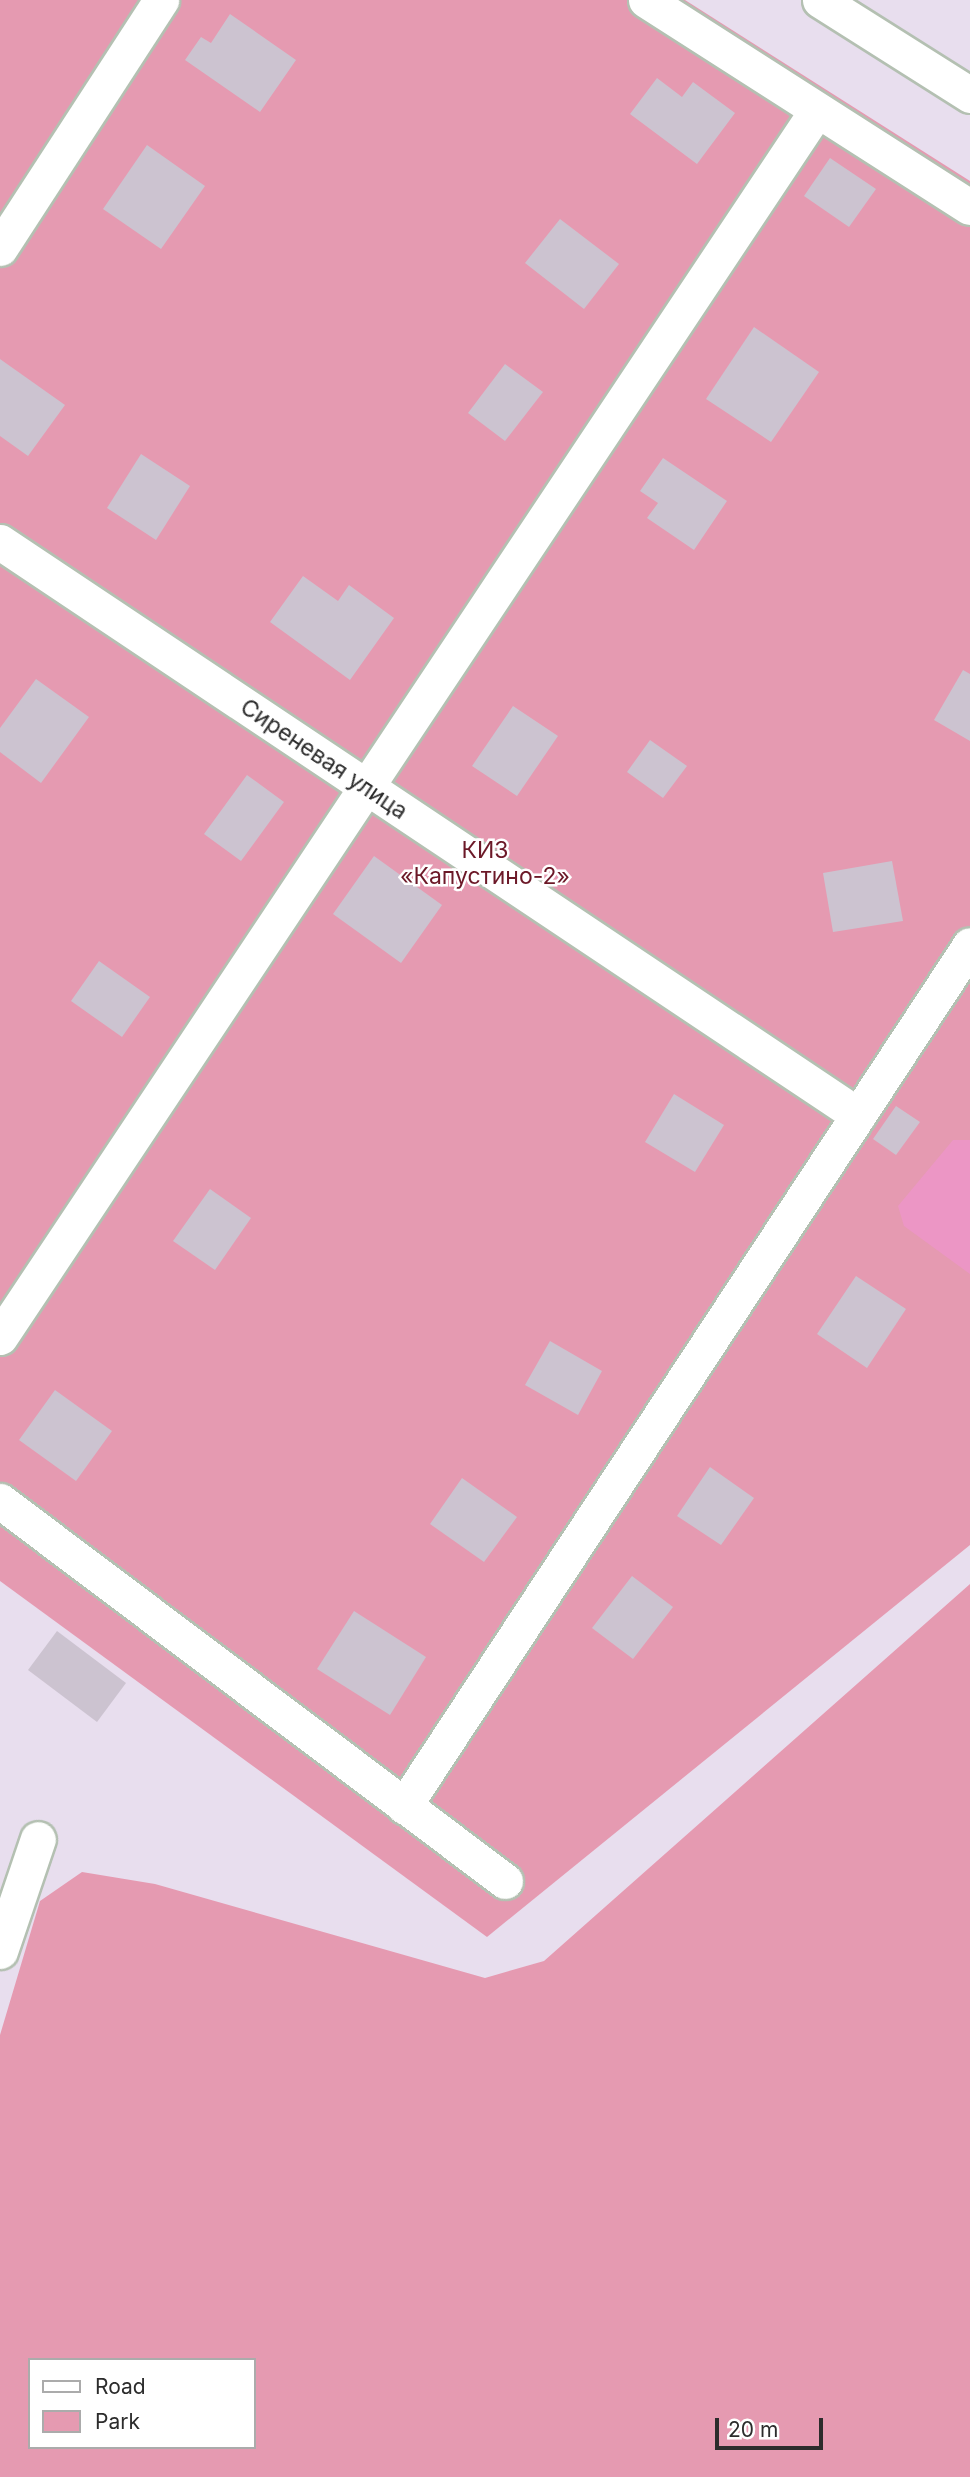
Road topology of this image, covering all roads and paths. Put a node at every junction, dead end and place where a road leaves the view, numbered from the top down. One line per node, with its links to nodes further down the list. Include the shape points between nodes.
1 (162, 0): 7 (street)
2 (646, 0): 5 (street)
3 (820, 0): 4 (street)
4 (970, 96)
5 (817, 110): 6 (street); 9 (street)
6 (970, 207)
7 (0, 248)
8 (0, 542): 9 (street, Сиреневая улица)
9 (363, 785): 11 (street, Сиреневая улица); 12 (street)
10 (970, 945): 11 (street)
11 (858, 1115): 14 (street)
12 (0, 1338)
13 (0, 1501): 14 (street)
14 (404, 1806): 16 (street)
15 (38, 1839): 17 (street)
16 (505, 1881)
17 (0, 1951)

